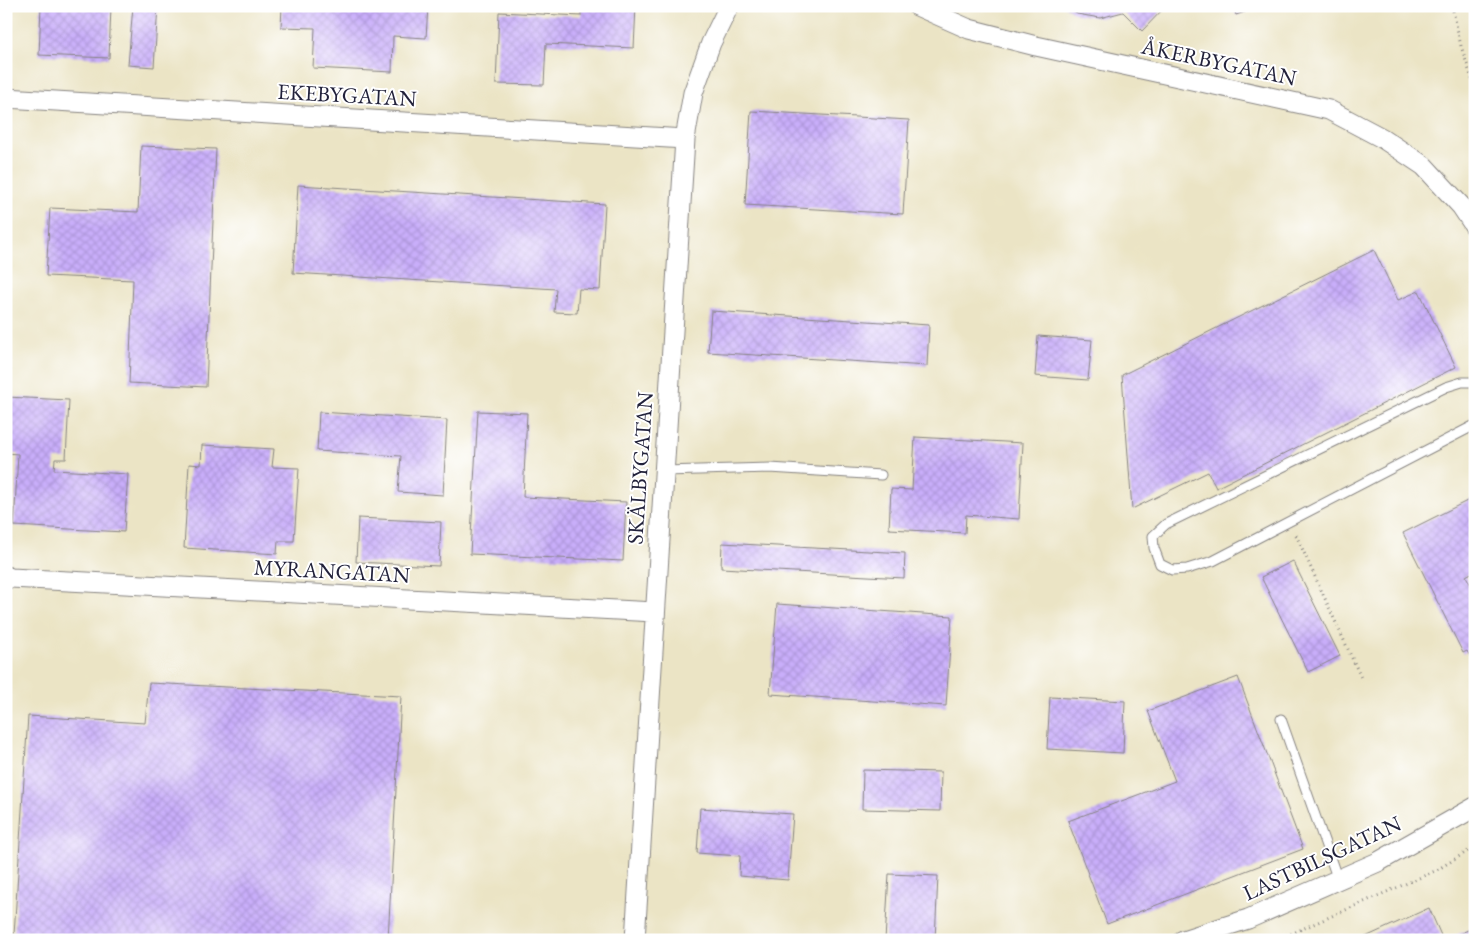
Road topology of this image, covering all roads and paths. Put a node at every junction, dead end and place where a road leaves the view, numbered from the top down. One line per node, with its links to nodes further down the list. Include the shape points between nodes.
1 (728, 6): 6 (street, SKÄLBYGATAN, via 710,43 693,93)
2 (917, 6): 7 (street, ÅKERBYGATAN, via 969,29 1329,110 1382,138 1424,166 1461,206)
3 (1452, 6): 4 (path)
4 (1475, 88)
5 (6, 98): 6 (street, EKEBYGATAN)
6 (686, 139): 10 (street, SKÄLBYGATAN)
7 (1475, 227)
8 (1475, 382): 12 (lane, via 1446,387 1166,524 1154,536 1154,548 1160,564 1172,570 1188,569 1213,560)
9 (1475, 424): 12 (lane)
10 (664, 471): 11 (lane, via 770,468); 14 (street, SKÄLBYGATAN)
11 (881, 476)
12 (1290, 521): 15 (path)
13 (6, 576): 14 (street, MYRANGATAN)
14 (655, 612): 20 (street, SKÄLBYGATAN)
15 (1362, 680)
16 (1281, 719): 19 (lane)
17 (1475, 807): 19 (street, LASTBILSGATAN, via 1378,862)
18 (1475, 847): 22 (path, via 1435,871)
19 (1338, 880): 21 (street, LASTBILSGATAN, via 1248,918)
20 (635, 940)
21 (1183, 940)
22 (1277, 940)

